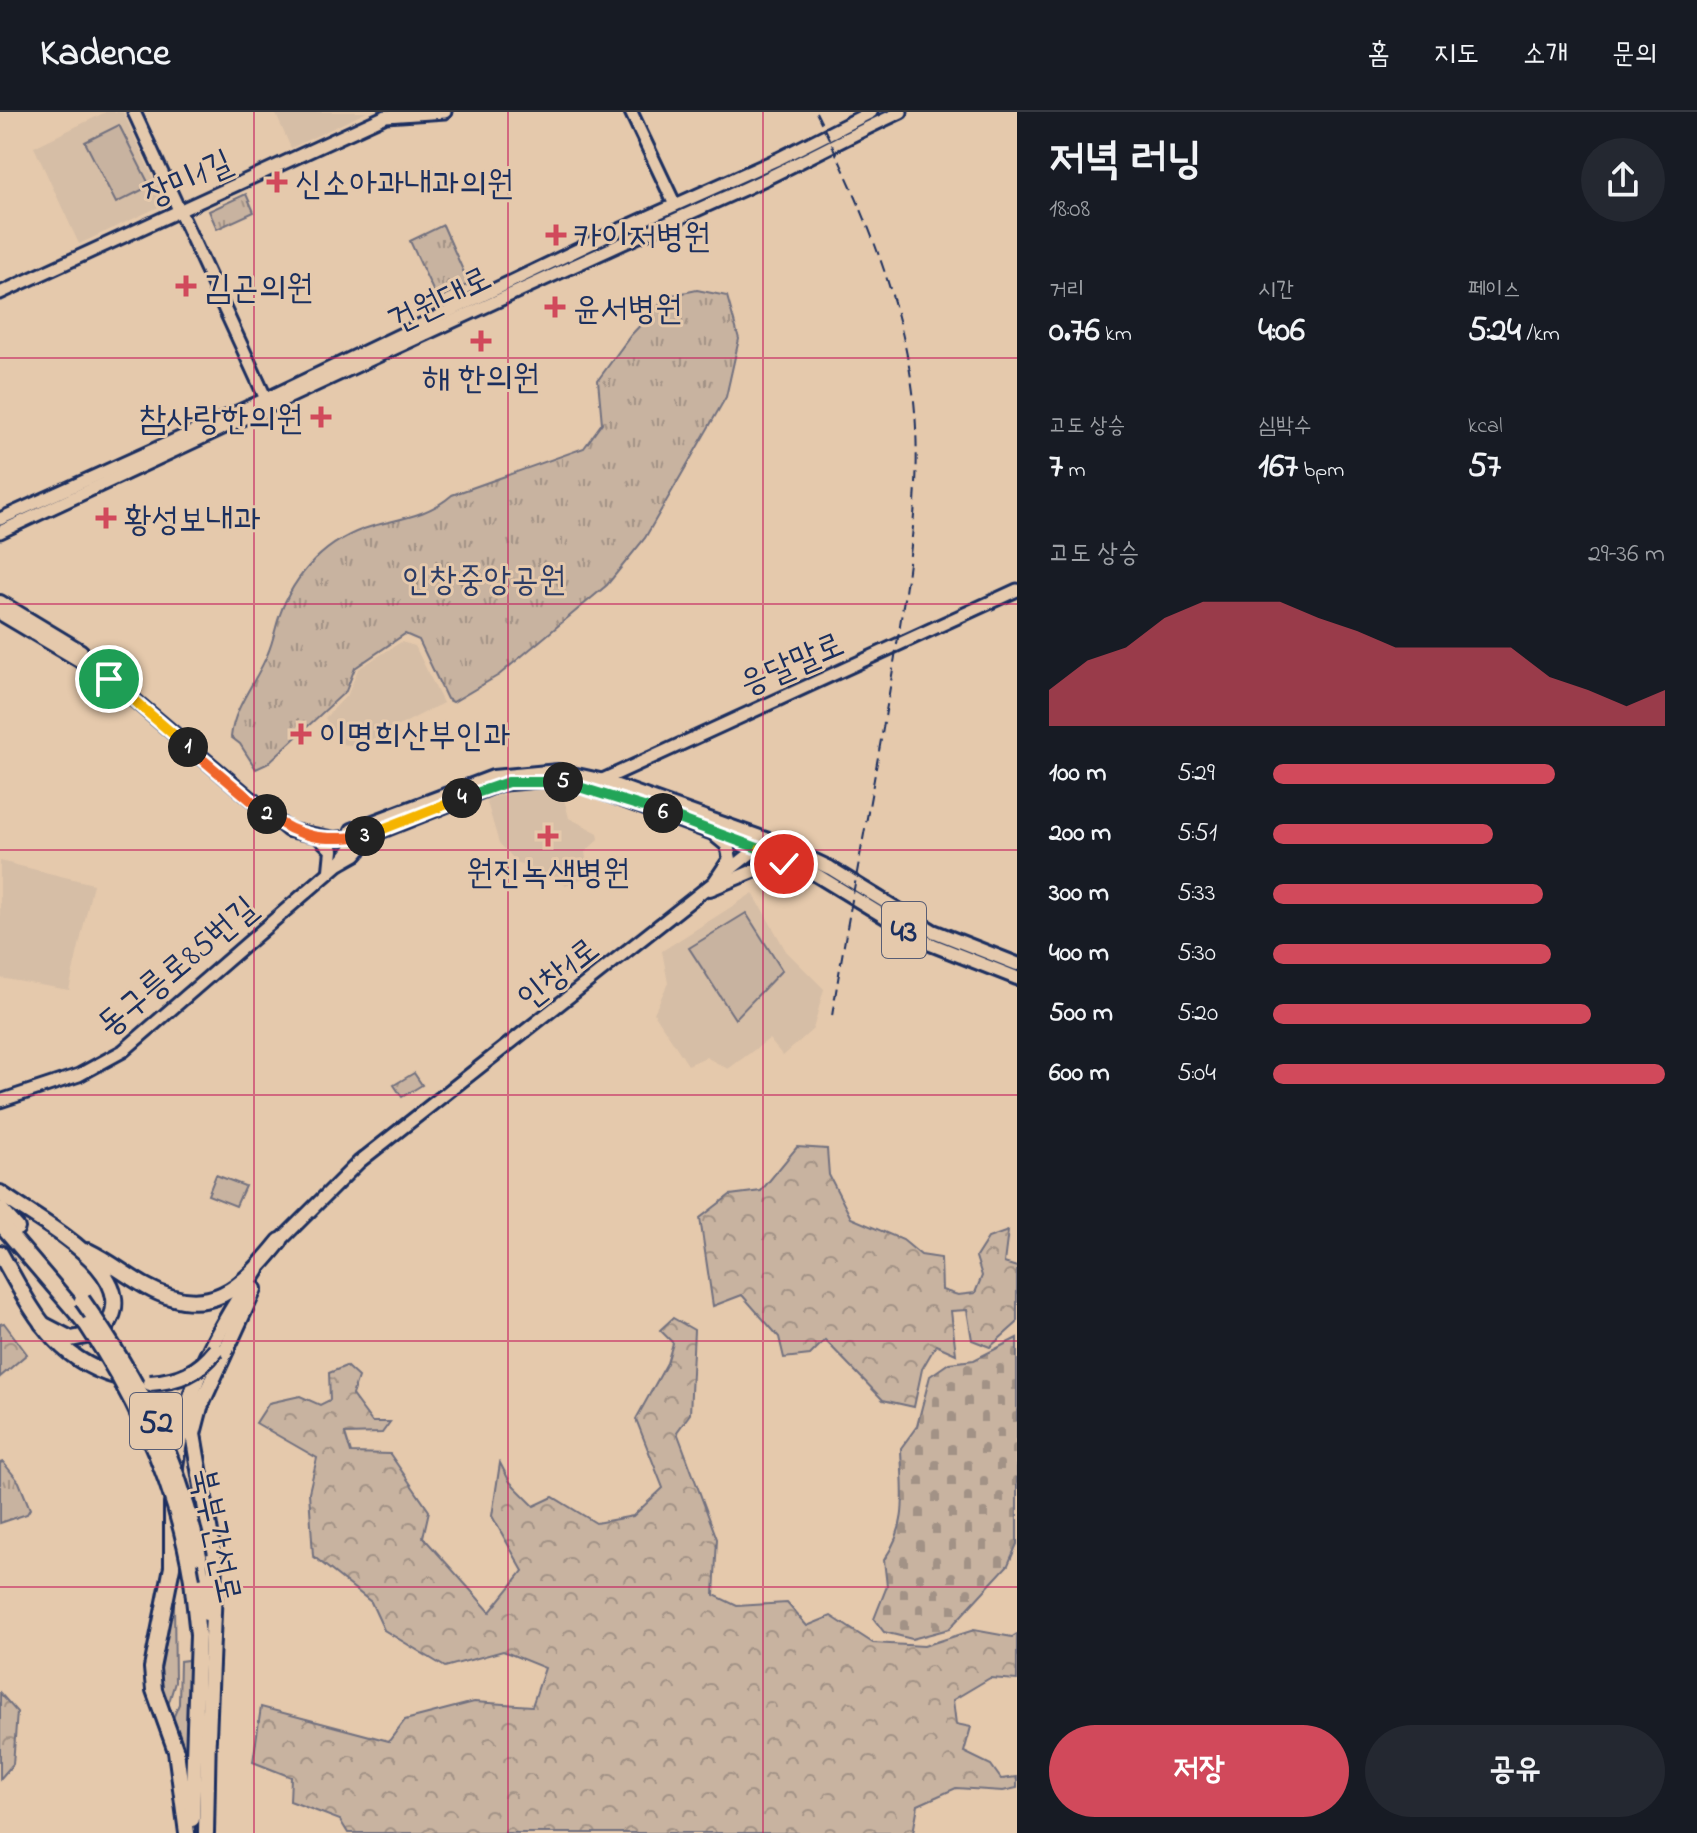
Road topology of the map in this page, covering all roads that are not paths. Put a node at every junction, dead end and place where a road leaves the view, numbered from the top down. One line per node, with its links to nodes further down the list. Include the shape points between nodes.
1 (134, 112): 7 (street)
2 (445, 112): 7 (street, 장미1길, via 386,116)
3 (631, 112): 6 (street)
4 (871, 112): 6 (street, 건원대로)
5 (901, 112): 11 (street, 건원대로)
6 (675, 205): 9 (street, 건원대로)
7 (180, 210): 8 (street, 장미1길); 9 (street)
8 (0, 293)
9 (266, 399): 10 (street, 건원대로)
10 (1, 518)
11 (0, 532)
12 (1017, 590): 15 (street, 응달말로)
13 (0, 602): 18 (main road, 43, via 88,657 289,821)
14 (0, 613): 20 (main road, 43, via 106,676 288,830)
15 (600, 780): 16 (street, 응달말로); 18 (main road, 43, via 545,770 508,774); 21 (main road, 43)
16 (588, 787): 17 (main road, 43); 19 (main road, 43, via 543,780 500,784)
17 (698, 825): 21 (main road); 24 (main road, via 729,851 728,865)
18 (357, 833): 19 (main road, 43); 20 (main road, 43); 23 (street, 동구릉로85번길)
19 (372, 835): 23 (main road)
20 (320, 838): 23 (main road, via 332,850)
21 (763, 844): 22 (main road); 24 (street, 인창1로); 25 (main road, 43, via 830,868 933,931)
22 (800, 865): 24 (main road, via 766,866); 26 (main road, 43, via 928,943)
23 (335, 867): 27 (street, 동구릉로85번길, via 123,1051 79,1075)
24 (710, 889): 31 (street, 인창1로, via 332,1185)
25 (1017, 964)
26 (1017, 978)
27 (0, 1101)
28 (0, 1193): 32 (highway)
29 (0, 1209): 36 (highway, 북부간선로 / 52, bridge, via 82,1300 158,1423 199,1556 208,1638)
30 (0, 1223): 37 (highway, 북부간선로 / 52, bridge, via 87,1325 139,1411 186,1544 198,1651)
31 (283, 1243): 34 (highway)
32 (77, 1246): 34 (highway, via 175,1299 221,1296); 35 (highway, via 111,1282 116,1305 112,1319 101,1333 82,1339)
33 (0, 1253): 35 (highway)
34 (256, 1276): 35 (highway, bridge, via 216,1350 189,1375 170,1382 109,1375 78,1361); 36 (highway, via 193,1434 215,1562); 37 (highway, via 208,1348 178,1440 172,1489 172,1567 152,1668 154,1690 176,1751)
35 (42, 1324)
36 (208, 1738): 38 (highway, 북부간선로 / 52)
37 (189, 1833)
38 (206, 1833)

